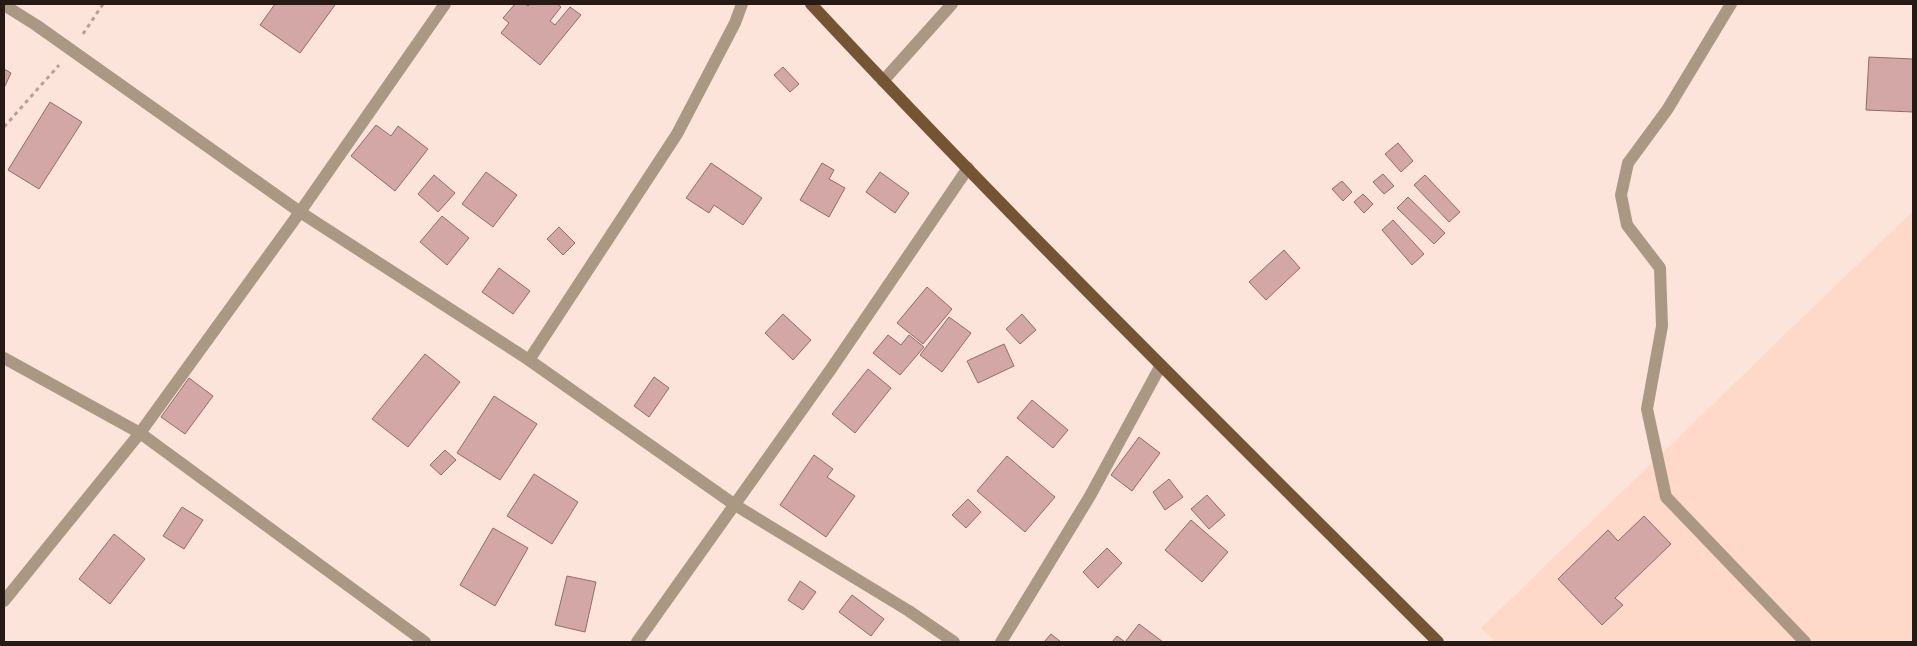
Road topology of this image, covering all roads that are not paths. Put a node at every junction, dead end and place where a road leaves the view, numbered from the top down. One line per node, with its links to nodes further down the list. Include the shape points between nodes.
1 (445, 4): 9 (street)
2 (742, 4): 11 (street, via 678,134)
3 (811, 4): 7 (main road)
4 (952, 4): 7 (street)
5 (1731, 4): 21 (street, via 1667,110 1628,162 1621,195 1627,226 1660,268 1662,326 1647,409 1666,497)
6 (4, 5): 9 (street)
7 (882, 81): 8 (main road)
8 (968, 168): 12 (main road); 14 (street)
9 (300, 212): 11 (street); 13 (street)
10 (4, 358): 13 (street)
11 (528, 360): 14 (street)
12 (1161, 364): 19 (street, via 1090,496); 20 (main road)
13 (140, 434): 15 (street); 16 (street)
14 (735, 505): 17 (street); 18 (street)
15 (4, 602)
16 (425, 642)
17 (637, 642)
18 (954, 642)
19 (1001, 642)
20 (1438, 642)
21 (1805, 642)

